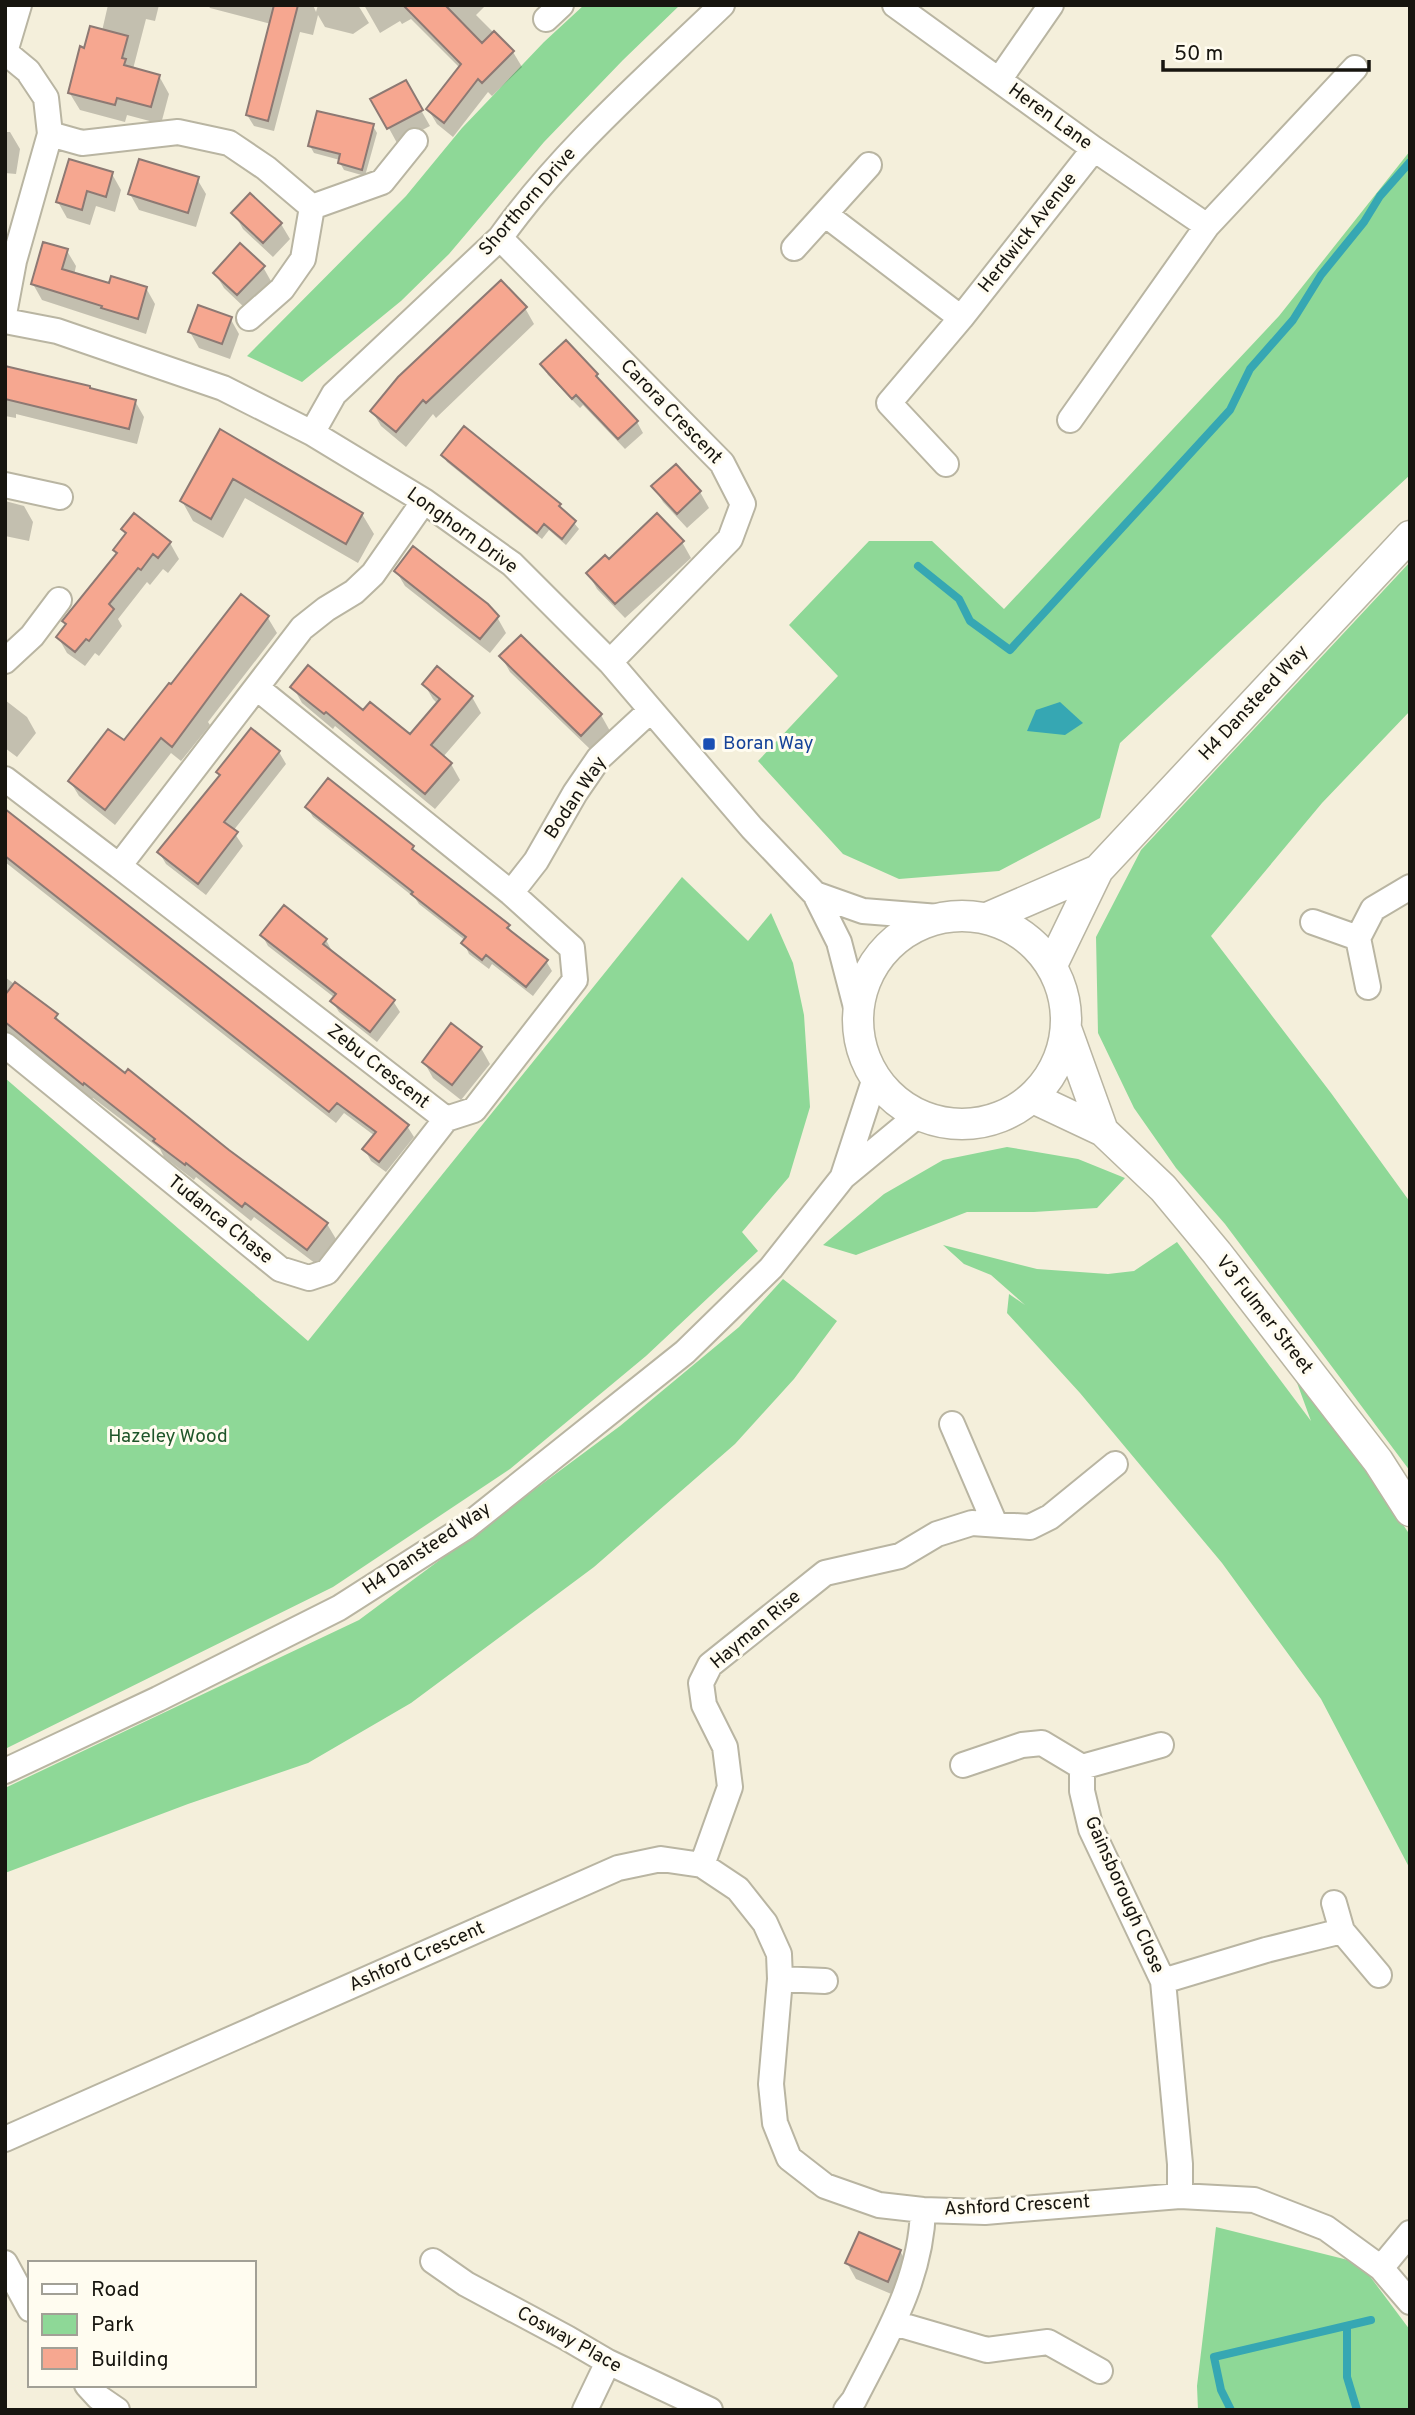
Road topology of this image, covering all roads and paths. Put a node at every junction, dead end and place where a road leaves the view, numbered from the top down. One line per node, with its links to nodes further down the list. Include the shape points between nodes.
1 (19, 5): 5 (street)
2 (722, 5): 15 (street, Shorthorn Drive, via 590,131)
3 (895, 5): 7 (street, Heren Lane)
4 (1051, 5): 7 (street)
5 (5, 52): 8 (street, via 28,71 46,98)
6 (1355, 68): 14 (street)
7 (999, 80): 10 (street, Heren Lane)
8 (50, 134): 12 (street, via 82,143 178,132 229,143); 17 (street)
9 (415, 141): 12 (street, via 382,182)
10 (1094, 149): 14 (street, Heren Lane); 19 (street, Herdwick Avenue)
11 (869, 165): 13 (street)
12 (312, 207): 18 (street, via 303,259 282,289)
13 (826, 215): 16 (street); 19 (street)
14 (1207, 226): 21 (street)
15 (500, 238): 22 (street, Shorthorn Drive, via 334,394); 30 (street, Carora Crescent, via 722,463 743,504 730,539)
16 (794, 248)
17 (5, 309)
18 (249, 318)
19 (961, 318): 23 (street, Herdwick Avenue, via 889,403)
20 (5, 321): 22 (street, Longhorn Drive, via 57,331 223,388)
21 (1070, 420)
22 (312, 433): 26 (street, Longhorn Drive)
23 (946, 464)
24 (5, 485): 25 (street)
25 (60, 498)
26 (424, 501): 30 (street, Longhorn Drive, via 512,564); 31 (street, via 373,574 355,593 303,628)
27 (1410, 537): 35 (street, H4 Dansteed Way)
28 (58, 600): 29 (street, via 32,636)
29 (5, 661)
30 (610, 662): 32 (street, Longhorn Drive)
31 (257, 688): 34 (street); 37 (street, Zebu Crescent)
32 (651, 709): 37 (street, Bodan Way, via 599,758); 38 (street, Longhorn Drive)
33 (5, 779): 34 (street, Zebu Crescent)
34 (119, 866): 51 (street, Zebu Crescent)
35 (1098, 870): 40 (street, H4 Dansteed Way); 43 (street, H4 Dansteed Way)
36 (1410, 887): 42 (street, via 1373,908)
37 (511, 893): 51 (street, Zebu Crescent, via 572,948 575,980 474,1110)
38 (815, 894): 39 (street, Longhorn Drive, via 863,911); 45 (street, Longhorn Drive, via 839,942)
39 (939, 917): 40 (street); 45 (street, via 892,941 863,985)
40 (987, 918): 43 (street, via 1013,927)
41 (1313, 922): 42 (street)
42 (1358, 938): 44 (street)
43 (1052, 965): 46 (street, via 1065,997)
44 (1368, 987)
45 (857, 1011): 48 (street, via 860,1046)
46 (1067, 1031): 49 (street, via 1049,1078); 52 (street, V3 Fulmer Street)
47 (5, 1045): 51 (street, Tudanca Chase, via 280,1269 309,1278 327,1272)
48 (875, 1078): 50 (street, via 894,1099); 53 (street, H4 Dansteed Way)
49 (1032, 1098): 50 (street, via 990,1121 966,1124); 52 (street, V3 Fulmer Street)
50 (918, 1115): 53 (street, H4 Dansteed Way)
51 (446, 1119)
52 (1103, 1131): 56 (street, V3 Fulmer Street, via 1163,1188 1217,1253 1378,1461)
53 (843, 1177): 61 (street, H4 Dansteed Way, via 771,1268 685,1352 466,1527 339,1608)
54 (952, 1424): 57 (street)
55 (1115, 1465): 57 (street, Hayman Rise, via 1050,1517 1030,1527)
56 (1410, 1511)
57 (995, 1524): 62 (street, Hayman Rise, via 972,1523 937,1534 900,1556 825,1573 710,1665 701,1683 704,1705 725,1747 730,1787)
58 (1161, 1745): 60 (street)
59 (963, 1765): 60 (street, via 1042,1743)
60 (1082, 1767): 68 (street, Gainsborough Close, via 1091,1829)
61 (5, 1771)
62 (702, 1864): 66 (street, Ashford Crescent, via 738,1889 765,1923 779,1954); 69 (street, Ashford Crescent, via 661,1859 618,1868)
63 (1334, 1903): 64 (street)
64 (1342, 1931): 65 (street); 68 (street, Gainsborough Close)
65 (1379, 1975)
66 (780, 1979): 67 (street); 71 (street, Ashford Crescent, via 771,2084 775,2123 789,2158 825,2186 879,2205)
67 (825, 1980)
68 (1163, 1980): 70 (street, Gainsborough Close)
69 (5, 2140)
70 (1180, 2196): 71 (street, Ashford Crescent, via 985,2212); 75 (street, Ashford Crescent, via 1254,2200 1326,2228)
71 (923, 2210): 78 (street, via 912,2279)
72 (1410, 2233): 75 (street)
73 (433, 2261): 79 (street, Cosway Place)
74 (5, 2263): 77 (street)
75 (1381, 2268): 76 (street, Ashford Crescent)
76 (1410, 2302)
77 (28, 2305)
78 (894, 2323): 80 (street, via 987,2350 1048,2342); 85 (street)
79 (608, 2362): 83 (street); 84 (street, Cosway Place)
80 (1100, 2371)
81 (89, 2387): 82 (street)
82 (117, 2410)
83 (585, 2410)
84 (710, 2410)
85 (846, 2410)

